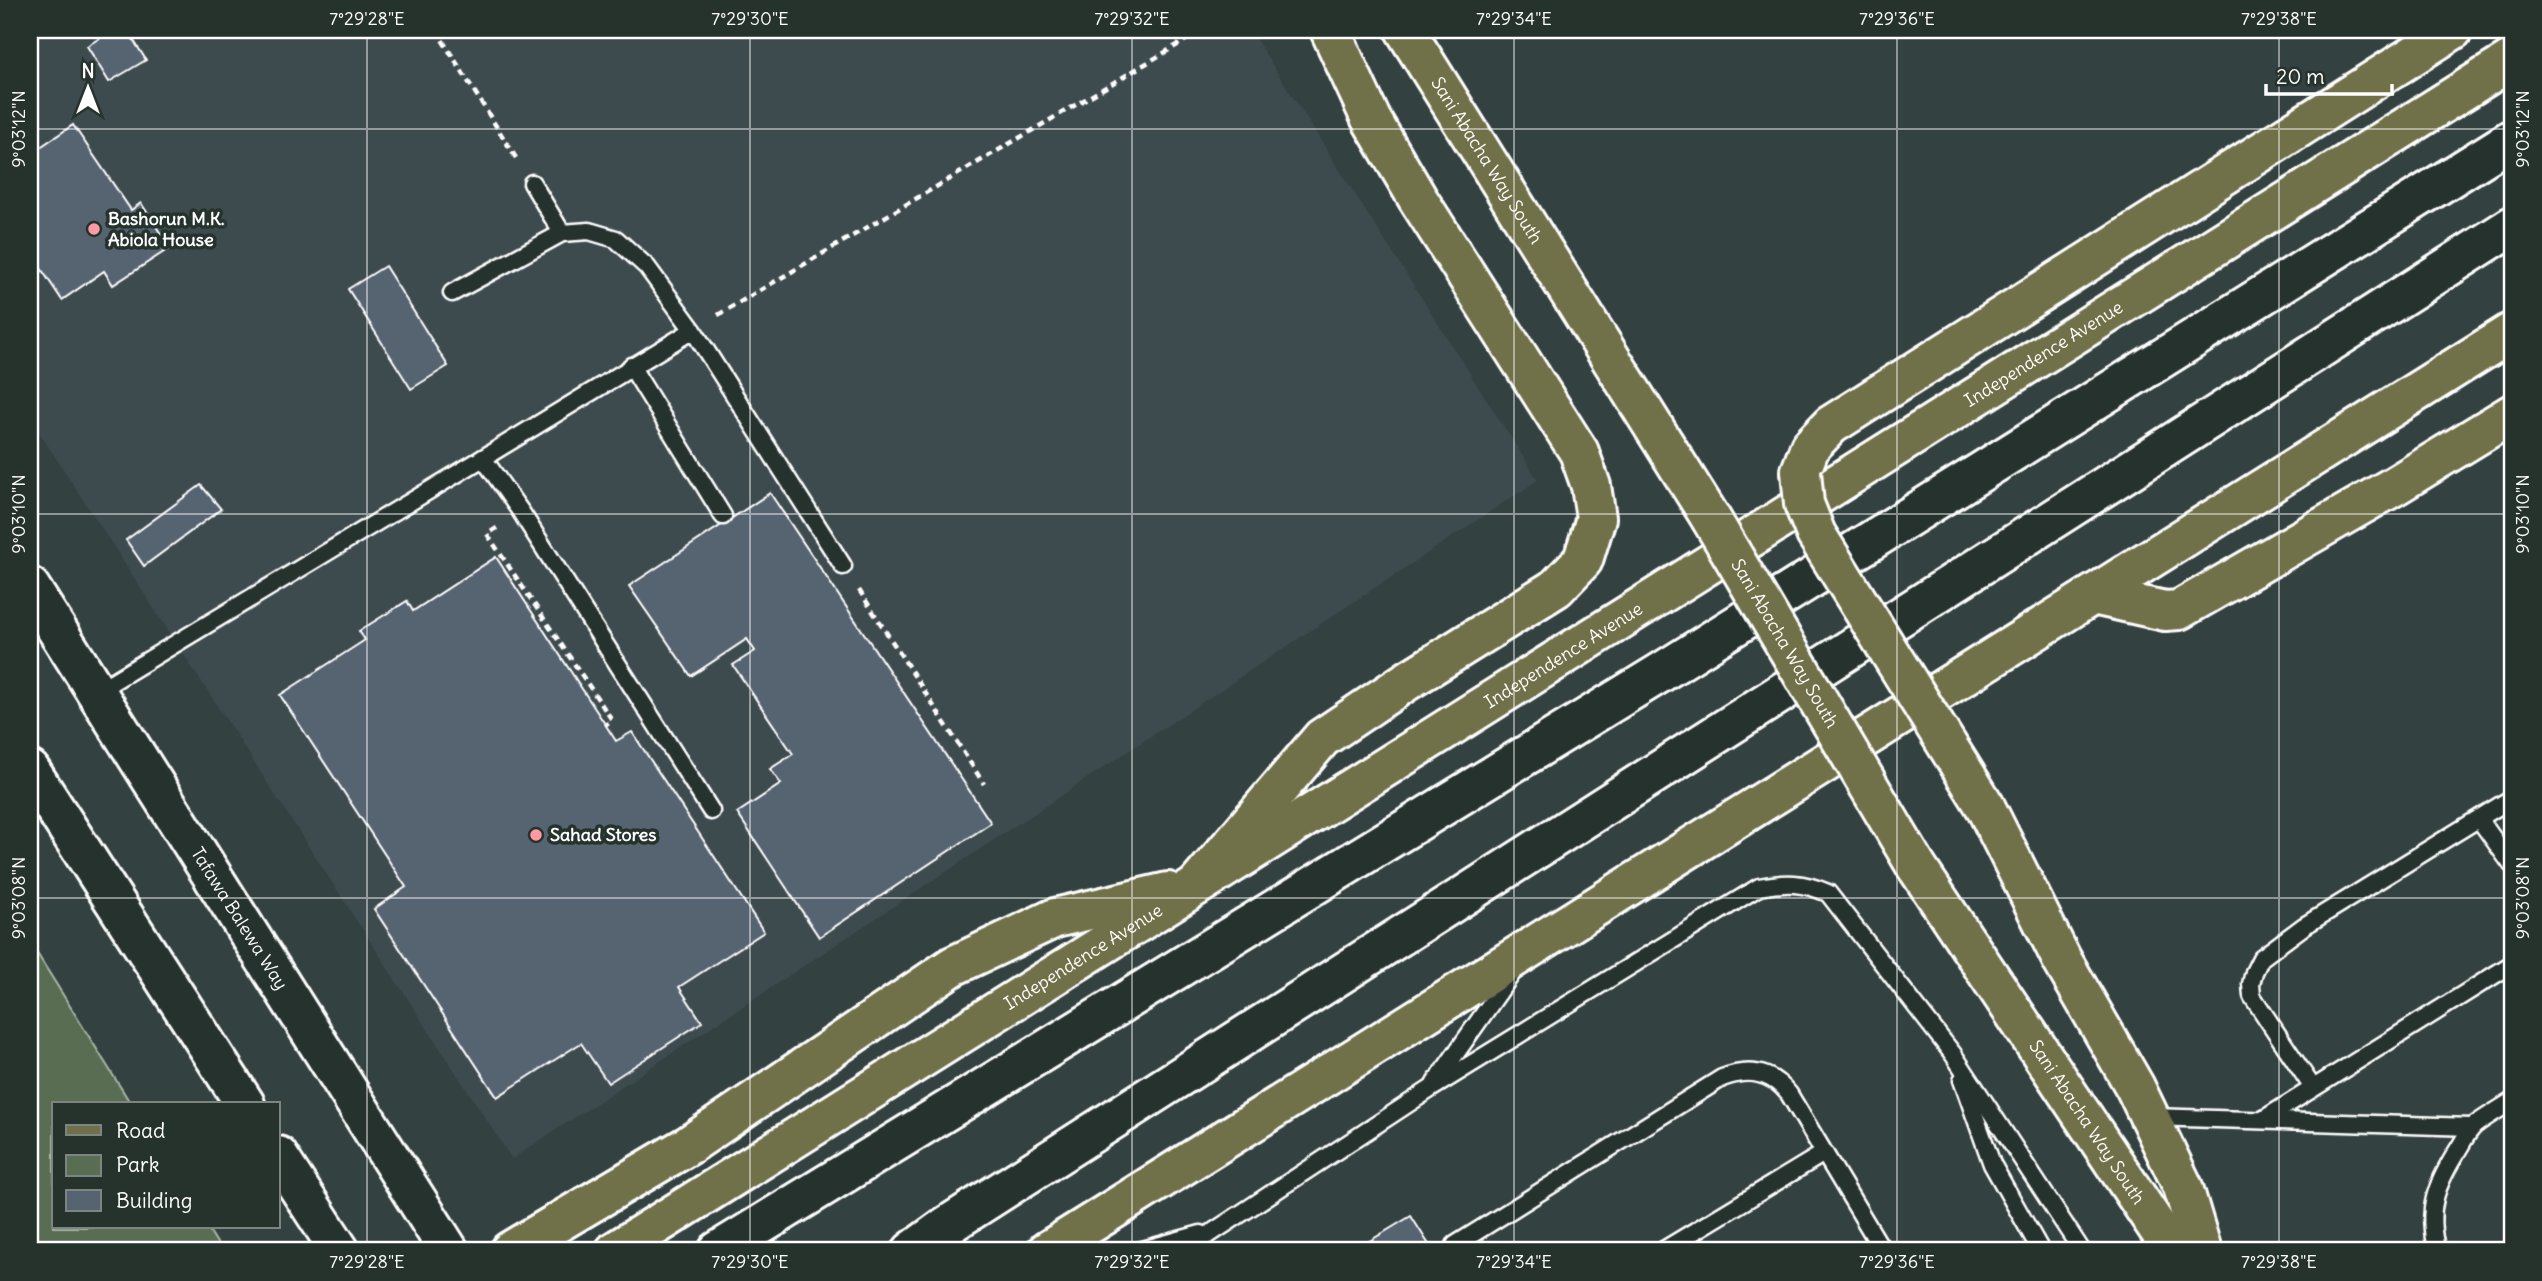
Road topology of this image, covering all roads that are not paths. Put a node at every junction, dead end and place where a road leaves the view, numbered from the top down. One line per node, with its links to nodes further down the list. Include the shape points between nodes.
1 (1330, 30): 25 (main road, via 1371,119 1418,199 1579,452 1596,518 1583,560 1556,588 1322,738)
2 (1405, 30): 53 (main road, Sani Abacha Way South, bridge, via 1710,517 1916,866)
3 (2453, 30): 33 (main road, bridge, via 1831,425 1810,447 1801,471 1804,504 1816,534 1984,806)
4 (2512, 60): 25 (main road, Independence Avenue)
5 (2512, 139): 44 (main road, via 1660,673)
6 (532, 183): 8 (lane)
7 (2512, 226): 45 (main road)
8 (562, 233): 9 (lane); 10 (lane, via 590,231 616,239 647,267)
9 (452, 293)
10 (693, 330): 12 (lane); 16 (lane)
11 (2512, 332): 18 (main road)
12 (631, 366): 14 (lane); 15 (lane)
13 (2512, 414): 18 (main road, via 2179,610)
14 (483, 457): 19 (lane); 22 (lane)
15 (723, 516)
16 (844, 566)
17 (30, 587): 19 (main road, Tafawa Balewa Way)
18 (2093, 595): 26 (main road)
19 (97, 691): 41 (main road, Tafawa Balewa Way)
20 (30, 770): 32 (main road)
21 (2512, 798): 23 (lane)
22 (711, 811)
23 (2479, 819): 24 (lane); 30 (lane, via 2304,926 2261,958 2251,984 2252,996)
24 (2512, 865)
25 (1197, 885): 42 (main road, via 1055,918 953,966 689,1145); 43 (main road, Independence Avenue)
26 (1530, 948): 29 (lane); 46 (main road)
27 (2512, 964): 30 (lane)
28 (1953, 1054): 29 (lane, via 1828,893 1807,884 1782,883 1759,887); 51 (lane, via 1992,1164); 52 (lane)
29 (1432, 1088): 38 (lane)
30 (2313, 1088): 34 (lane)
31 (2512, 1101): 35 (lane)
32 (244, 1102)
33 (2149, 1117): 34 (lane); 54 (main road, via 2183,1187)
34 (2264, 1119): 35 (lane)
35 (2472, 1127): 55 (lane, via 2440,1178 2433,1237)
36 (1824, 1153): 39 (lane, via 1781,1083 1765,1074 1736,1072); 49 (lane); 50 (lane)
37 (280, 1159): 40 (main road)
38 (1217, 1230): 47 (lane); 48 (lane)
39 (1455, 1245)
40 (340, 1251)
41 (449, 1251)
42 (510, 1251)
43 (615, 1251)
44 (718, 1251)
45 (912, 1251)
46 (1047, 1251)
47 (1139, 1251)
48 (1184, 1251)
49 (1662, 1251)
50 (1883, 1251)
51 (2041, 1251)
52 (2082, 1251)
53 (2173, 1251)
54 (2202, 1251)
55 (2437, 1251)

